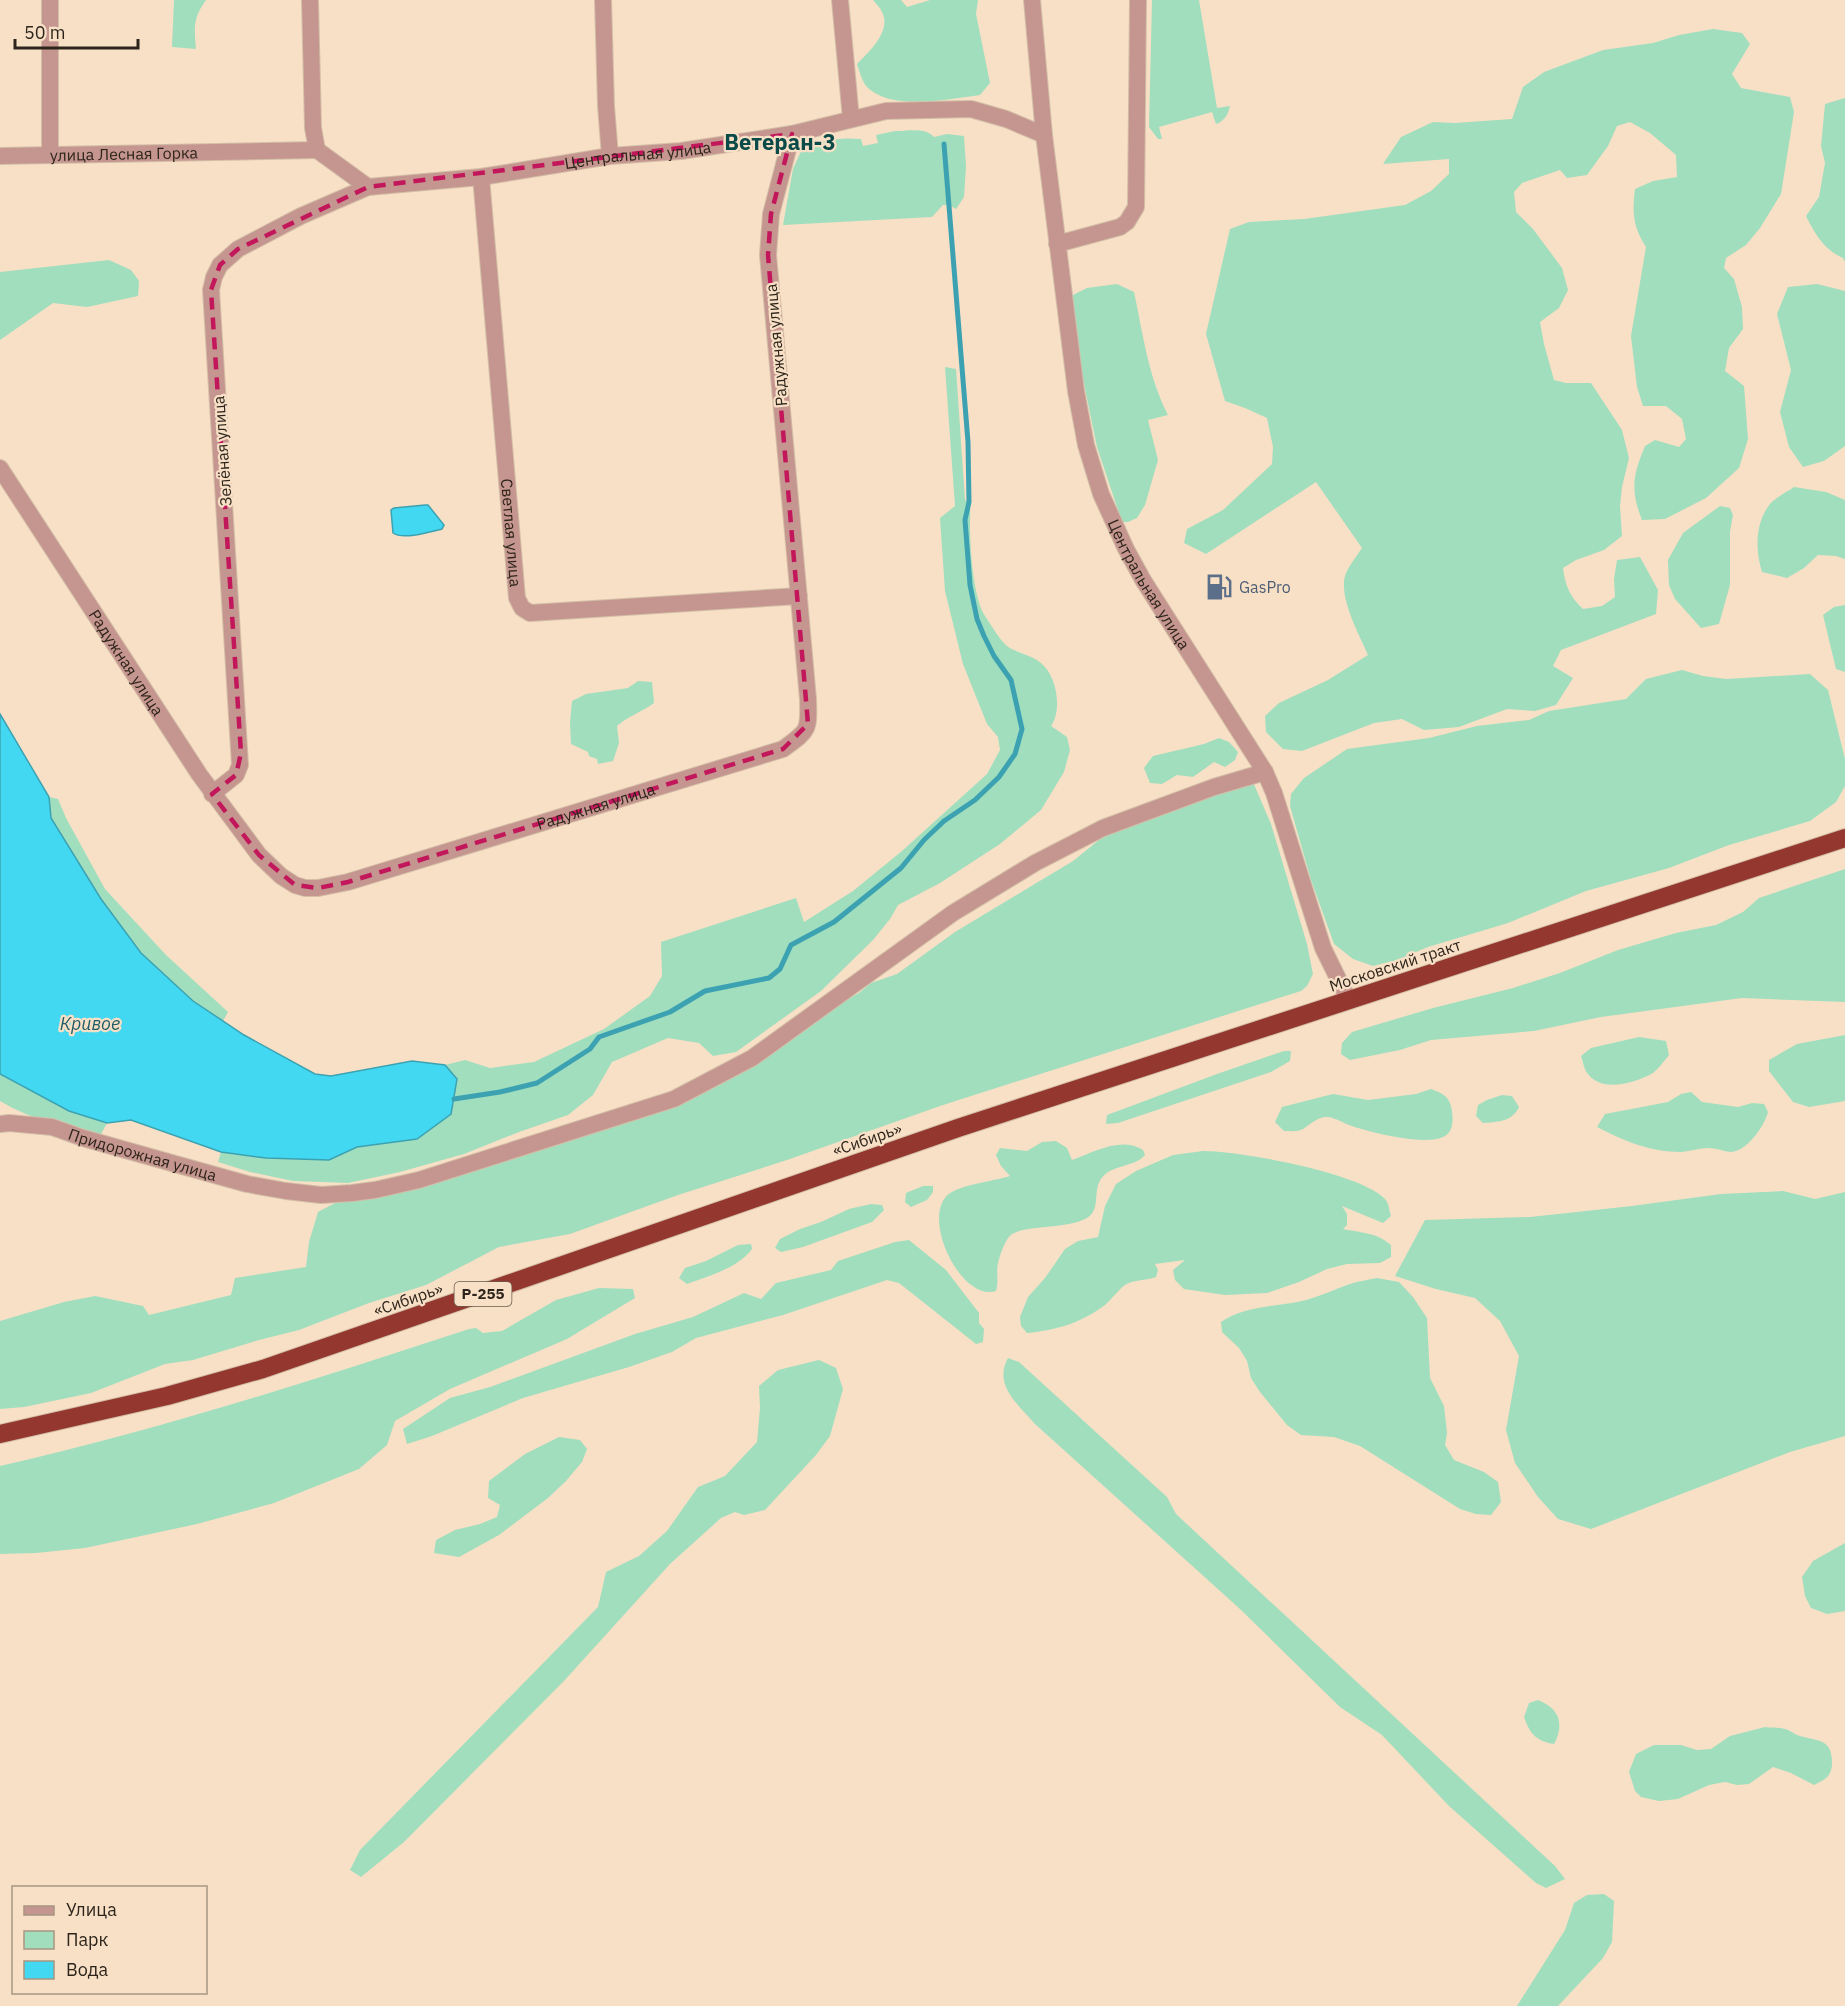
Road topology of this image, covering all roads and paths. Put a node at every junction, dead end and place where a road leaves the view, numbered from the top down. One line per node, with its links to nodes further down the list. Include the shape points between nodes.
1 (50, 0): 11 (street, улица Лесная Горка)
2 (310, 0): 10 (street)
3 (603, 0): 13 (street)
4 (840, 0): 7 (street)
5 (1032, 0): 9 (street, Центральная улица)
6 (1138, 0): 16 (street, via 1136,207 1120,227)
7 (851, 119): 8 (street, Центральная улица); 9 (street, Центральная улица, via 886,111 971,109)
8 (792, 134): 13 (street, Центральная улица, via 681,151); 18 (street, Радужная улица, via 771,214 768,255)
9 (1044, 135): 16 (street, Центральная улица)
10 (317, 150): 11 (street, улица Лесная Горка); 15 (street)
11 (50, 155): 12 (street)
12 (0, 156)
13 (610, 156): 14 (street, Центральная улица)
14 (482, 177): 15 (street, Центральная улица); 18 (street, Светлая улица, via 517,598 522,608 530,613)
15 (368, 186): 20 (street, Зелёная улица, via 238,249 220,265 214,277 211,290 241,753 236,775)
16 (1057, 244): 19 (street, Центральная улица, via 1076,391 1086,445 1101,494 1143,580)
17 (0, 468): 20 (street, Радужная улица)
18 (799, 596): 20 (street, Радужная улица, via 808,724 783,749 318,888 295,885 281,876)
19 (1265, 772): 22 (street, Центральная улица, via 1323,948); 23 (street, Придорожная улица, via 1103,828 1035,863 953,913 752,1058 674,1099 419,1180 352,1193 286,1191 196,1170 52,1126)
20 (212, 794)
21 (1845, 838): 22 (highway, Московский тракт)
22 (1349, 1001): 24 (highway, Московский тракт)
23 (0, 1124)
24 (957, 1128): 25 (highway, «Сибирь» / Р-255, via 263,1369 167,1396)
25 (0, 1434)

